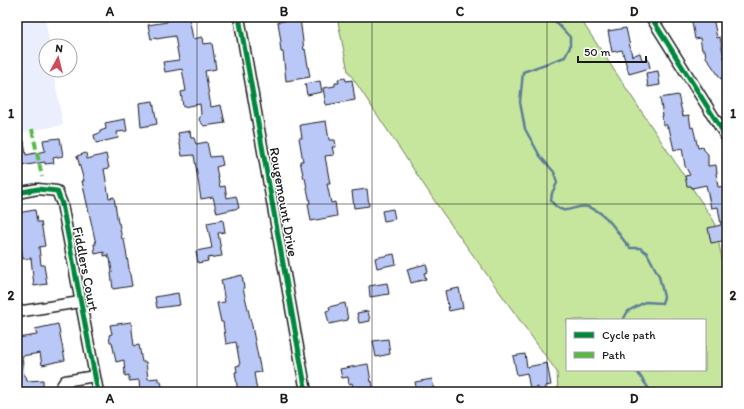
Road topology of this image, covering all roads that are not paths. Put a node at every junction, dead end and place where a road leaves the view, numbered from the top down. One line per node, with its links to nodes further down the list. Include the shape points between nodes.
1 (239, 17): 10 (street, Rougemount Drive)
2 (652, 17): 3 (street)
3 (727, 138)
4 (17, 193): 5 (street, Fiddlers Court, via 38,189 57,191 62,204)
5 (80, 302): 6 (street); 7 (street, Fiddlers Court)
6 (17, 312)
7 (95, 376): 8 (street, via 64,381); 9 (street, Fiddlers Court)
8 (58, 392)
9 (98, 392)
10 (306, 392)

